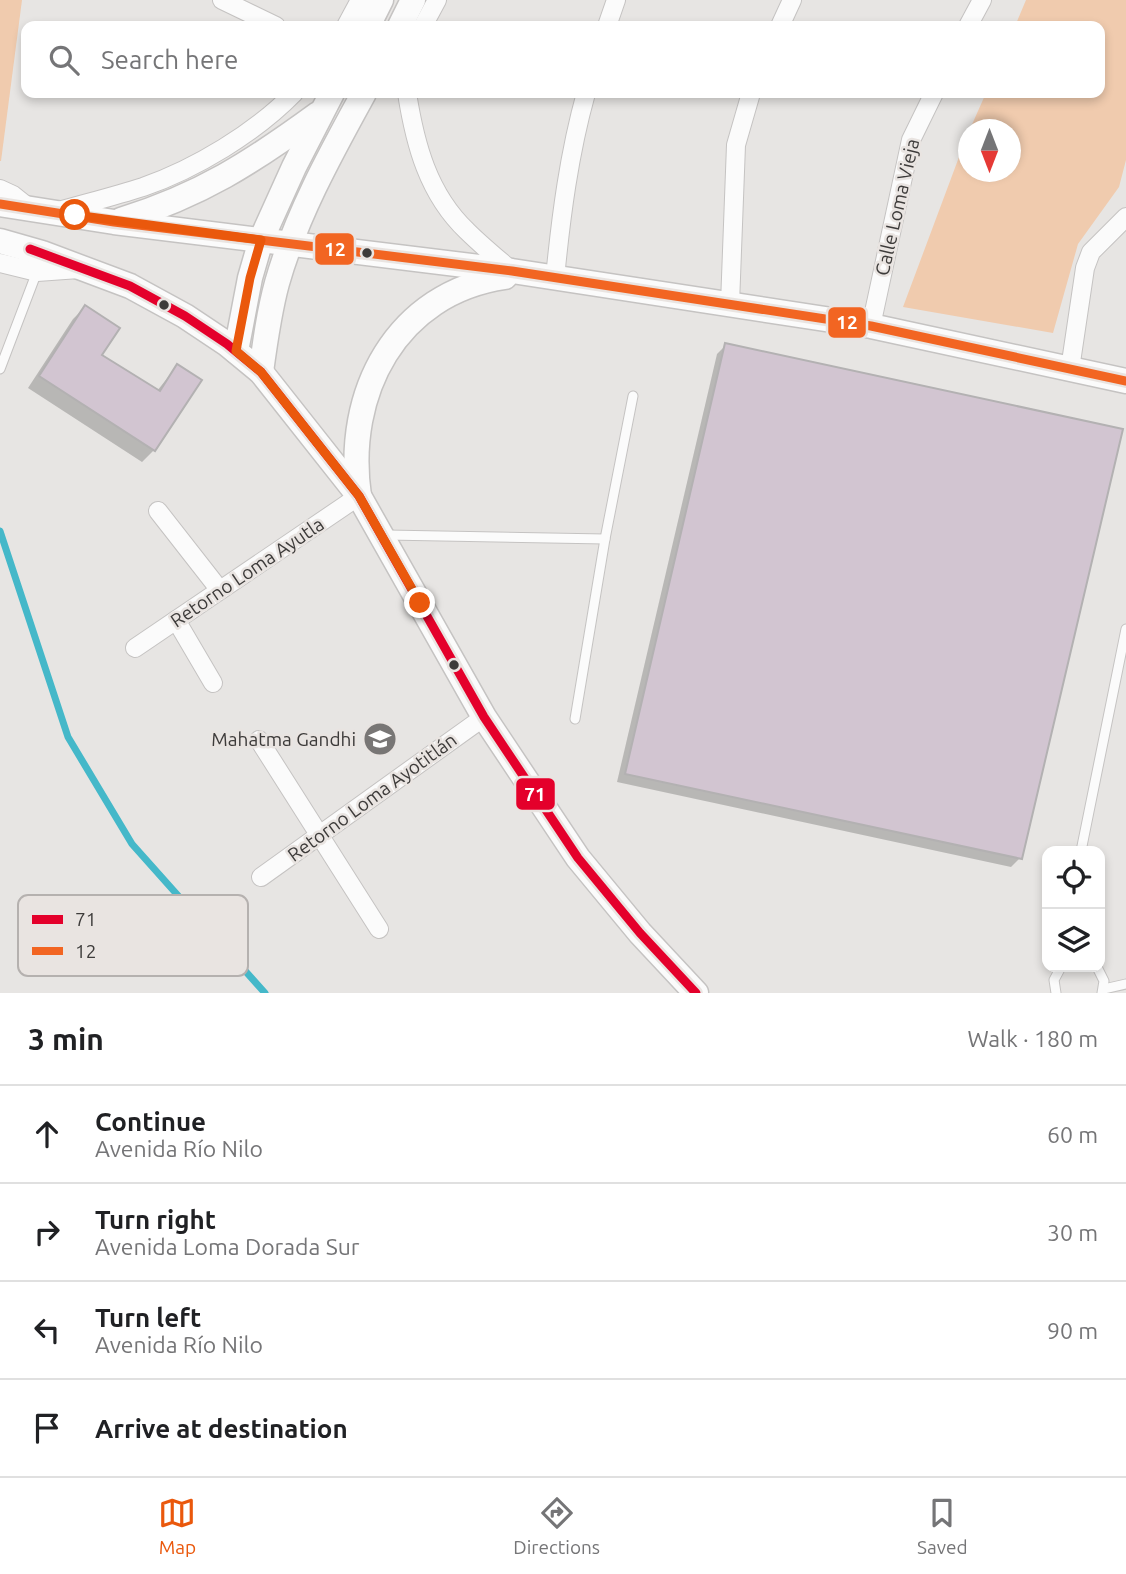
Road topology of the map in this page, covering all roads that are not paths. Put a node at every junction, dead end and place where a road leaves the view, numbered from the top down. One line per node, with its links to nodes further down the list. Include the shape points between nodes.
1 (222, 0): 10 (street)
2 (360, 0): 11 (street)
3 (381, 0): 12 (main road)
4 (413, 0): 13 (main road)
5 (422, 0): 14 (main road)
6 (437, 0): 15 (street)
7 (616, 0): 16 (street)
8 (792, 0): 17 (street)
9 (982, 0): 18 (street)
10 (266, 21)
11 (349, 21)
12 (370, 21)
13 (402, 21)
14 (421, 21)
15 (424, 21)
16 (609, 21)
17 (782, 21)
18 (971, 21)
19 (289, 98): 29 (street, via 202,160 144,186)
20 (361, 98): 34 (main road)
21 (408, 98): 37 (street, via 425,171 443,204)
22 (585, 98): 38 (street, via 569,165)
23 (750, 98): 39 (street, via 736,145)
24 (932, 98): 40 (street, Calle Loma Vieja, via 911,140)
25 (327, 102): 31 (main road, via 250,163 210,186); 32 (main road)
26 (0, 188): 28 (street)
27 (0, 204): 28 (main road)
28 (28, 207): 29 (main road)
29 (55, 212): 31 (main road)
30 (1126, 217): 43 (street, via 1091,252 1085,268)
31 (114, 222): 32 (main road)
32 (261, 240): 34 (main road); 41 (main road)
33 (0, 241): 36 (main road)
34 (290, 244): 37 (main road); 44 (main road, via 267,326)
35 (0, 263): 36 (street)
36 (39, 263): 41 (main road, via 84,269 141,292); 42 (lane)
37 (512, 271): 38 (main road)
38 (555, 278): 39 (main road); 47 (main road, via 513,276 472,285 435,303 402,331 377,367 361,408 355,452)
39 (730, 304): 40 (main road)
40 (871, 326): 43 (main road)
41 (236, 351): 44 (main road)
42 (0, 369)
43 (1070, 369): 45 (main road)
44 (261, 372): 47 (main road)
45 (1126, 381)
46 (633, 396): 50 (lane)
47 (359, 496): 49 (main road); 51 (street, Retorno Loma Ayutla)
48 (158, 512): 51 (street)
49 (382, 535): 50 (lane); 56 (main road)
50 (605, 539): 57 (lane)
51 (219, 589): 52 (street, Retorno Loma Ayutla)
52 (176, 620): 54 (street, Retorno Loma Ayutla); 55 (street)
53 (1126, 629): 60 (lane)
54 (135, 648)
55 (213, 683)
56 (484, 717): 59 (street, Retorno Loma Ayotitlán); 67 (main road, via 578,858)
57 (575, 719)
58 (259, 740): 59 (street)
59 (319, 835): 61 (street, Retorno Loma Ayotitlán); 62 (street)
60 (1082, 846)
61 (261, 877)
62 (379, 929)
63 (1057, 972): 68 (lane)
64 (1101, 972): 66 (lane)
65 (1126, 984): 66 (lane)
66 (1103, 991)
67 (696, 993)
68 (1056, 993)

